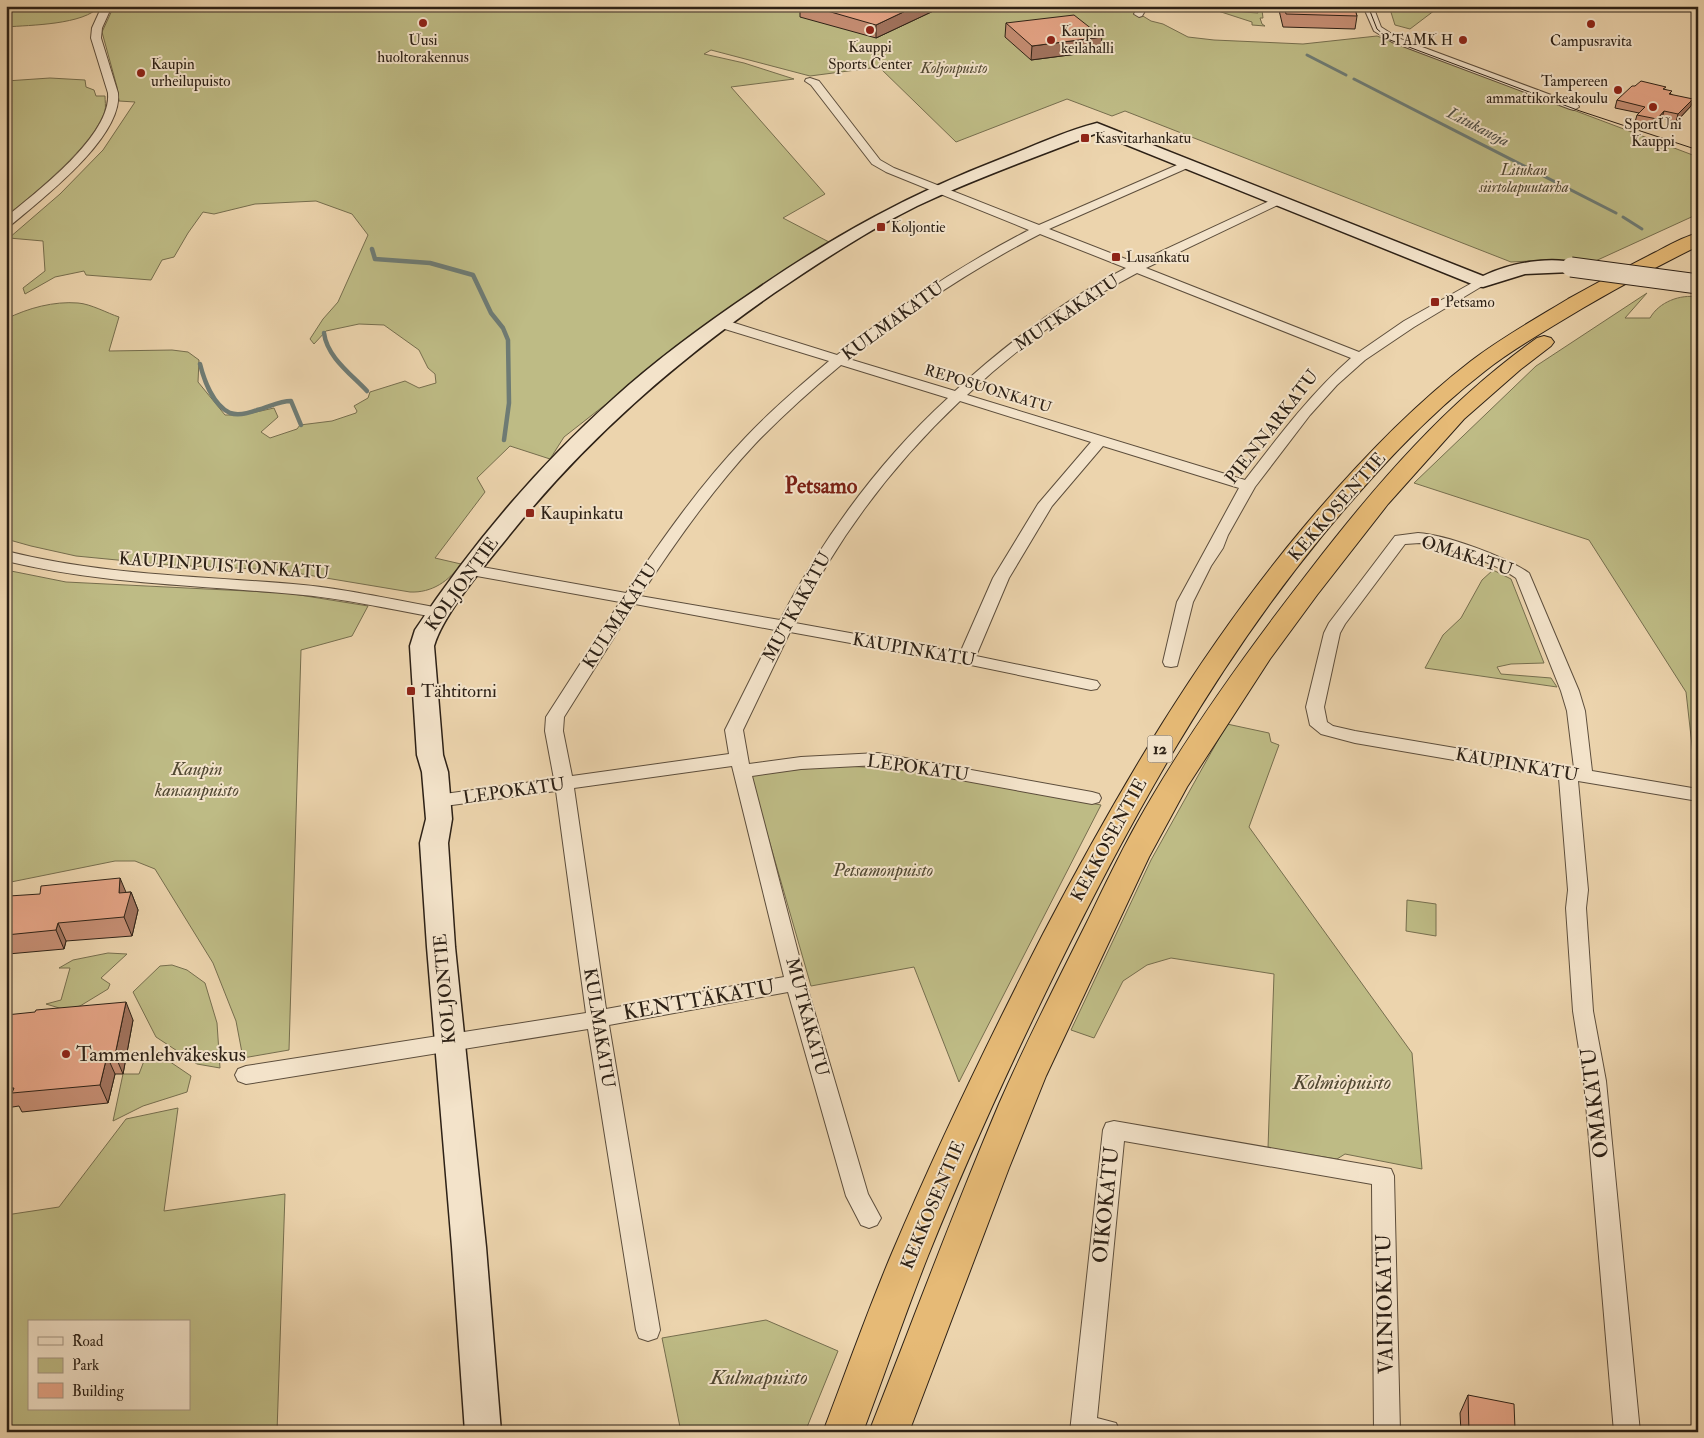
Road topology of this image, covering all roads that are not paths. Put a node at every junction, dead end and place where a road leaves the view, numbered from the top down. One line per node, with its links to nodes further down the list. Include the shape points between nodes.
1 (107, 6): 10 (street, via 96,33 114,102 109,116 78,159)
2 (1368, 6): 4 (street, via 1375,26)
3 (1384, 19): 4 (street)
4 (1384, 33): 6 (street, via 1399,42)
5 (810, 80): 8 (street, via 876,162)
6 (1574, 108)
7 (1188, 164): 8 (street, KOLJONTIE, via 1102,127); 9 (street); 11 (street, KULMAKATU)
8 (938, 190): 11 (street); 17 (street, KOLJONTIE, via 838,243)
9 (1280, 200): 14 (street, MUTKAKATU); 15 (street)
10 (6, 223)
11 (1039, 230): 14 (street); 19 (street, KULMAKATU, via 952,278 873,332)
12 (1698, 238): 47 (highway, KEKKOSENTIE / 12, via 1584,298 1473,370 1388,448 1322,520 1225,649 1132,796 1080,891 995,1061 910,1255)
13 (1698, 256): 48 (highway, KEKKOSENTIE / 12, via 1629,290 1562,329 1475,397 1425,444 1385,490 1234,690 1152,823 1047,1038 1007,1128)
14 (1136, 268): 18 (street); 20 (street, MUTKAKATU, via 1043,326)
15 (1483, 282): 16 (street, bridge, via 1512,270 1542,266); 18 (street, PIENNARKATU, via 1409,324)
16 (1698, 284)
17 (720, 323): 19 (street, REPOSUONKATU); 24 (street, KOLJONTIE, via 659,369 596,426 551,473)
18 (1360, 358): 22 (street, PIENNARKATU, via 1313,403)
19 (840, 360): 20 (street, REPOSUONKATU); 25 (street, KULMAKATU, via 809,384 738,453 682,522)
20 (956, 396): 21 (street, REPOSUONKATU); 27 (street, MUTKAKATU, via 885,472 845,524)
21 (1099, 440): 22 (street, REPOSUONKATU); 28 (street, via 1046,504 1001,578)
22 (1248, 486): 29 (street, PIENNARKATU, via 1184,602)
23 (6, 556): 26 (street, KAUPINPUISTONKATU, via 74,573 296,589)
24 (471, 570): 25 (street, KAUPINKATU); 26 (street, KOLJONTIE)
25 (630, 600): 27 (street, KAUPINKATU); 34 (street, KULMAKATU, via 555,717 554,731)
26 (439, 613): 37 (street, KOLJONTIE, via 424,635 422,651)
27 (785, 627): 28 (street, KAUPINKATU); 32 (street, MUTKAKATU, via 734,730)
28 (966, 659): 30 (street, KAUPINKATU)
29 (1171, 662)
30 (1091, 685)
31 (1338, 733): 33 (street, KAUPINKATU); 33 (street, OMAKATU, via 1319,725 1315,707 1332,633 1400,539 1421,538 1499,563 1523,576 1576,711)
32 (740, 765): 34 (street, LEPOKATU); 36 (street, LEPOKATU, via 878,759); 38 (street, MUTKAKATU)
33 (1576, 776): 35 (street, KAUPINKATU); 50 (street, OMAKATU, via 1579,964 1595,1081)
34 (564, 784): 37 (street, LEPOKATU); 39 (street, KULMAKATU)
35 (1698, 795)
36 (1092, 798)
37 (437, 801): 40 (street, KOLJONTIE, via 438,824 434,843)
38 (796, 983): 39 (street, KENTTÄKATU); 43 (street, MUTKAKATU, via 857,1196)
39 (597, 1018): 40 (street, KENTTÄKATU); 44 (street, KULMAKATU)
40 (450, 1044): 41 (street, KENTTÄKATU); 46 (street, KOLJONTIE)
41 (246, 1075)
42 (1382, 1176): 45 (street, OIKOKATU, via 1114,1130); 49 (street, VAINIOKATU)
43 (869, 1218)
44 (648, 1330)
45 (1091, 1430)
46 (483, 1432)
47 (843, 1432)
48 (889, 1432)
49 (1387, 1432)
50 (1627, 1432)

